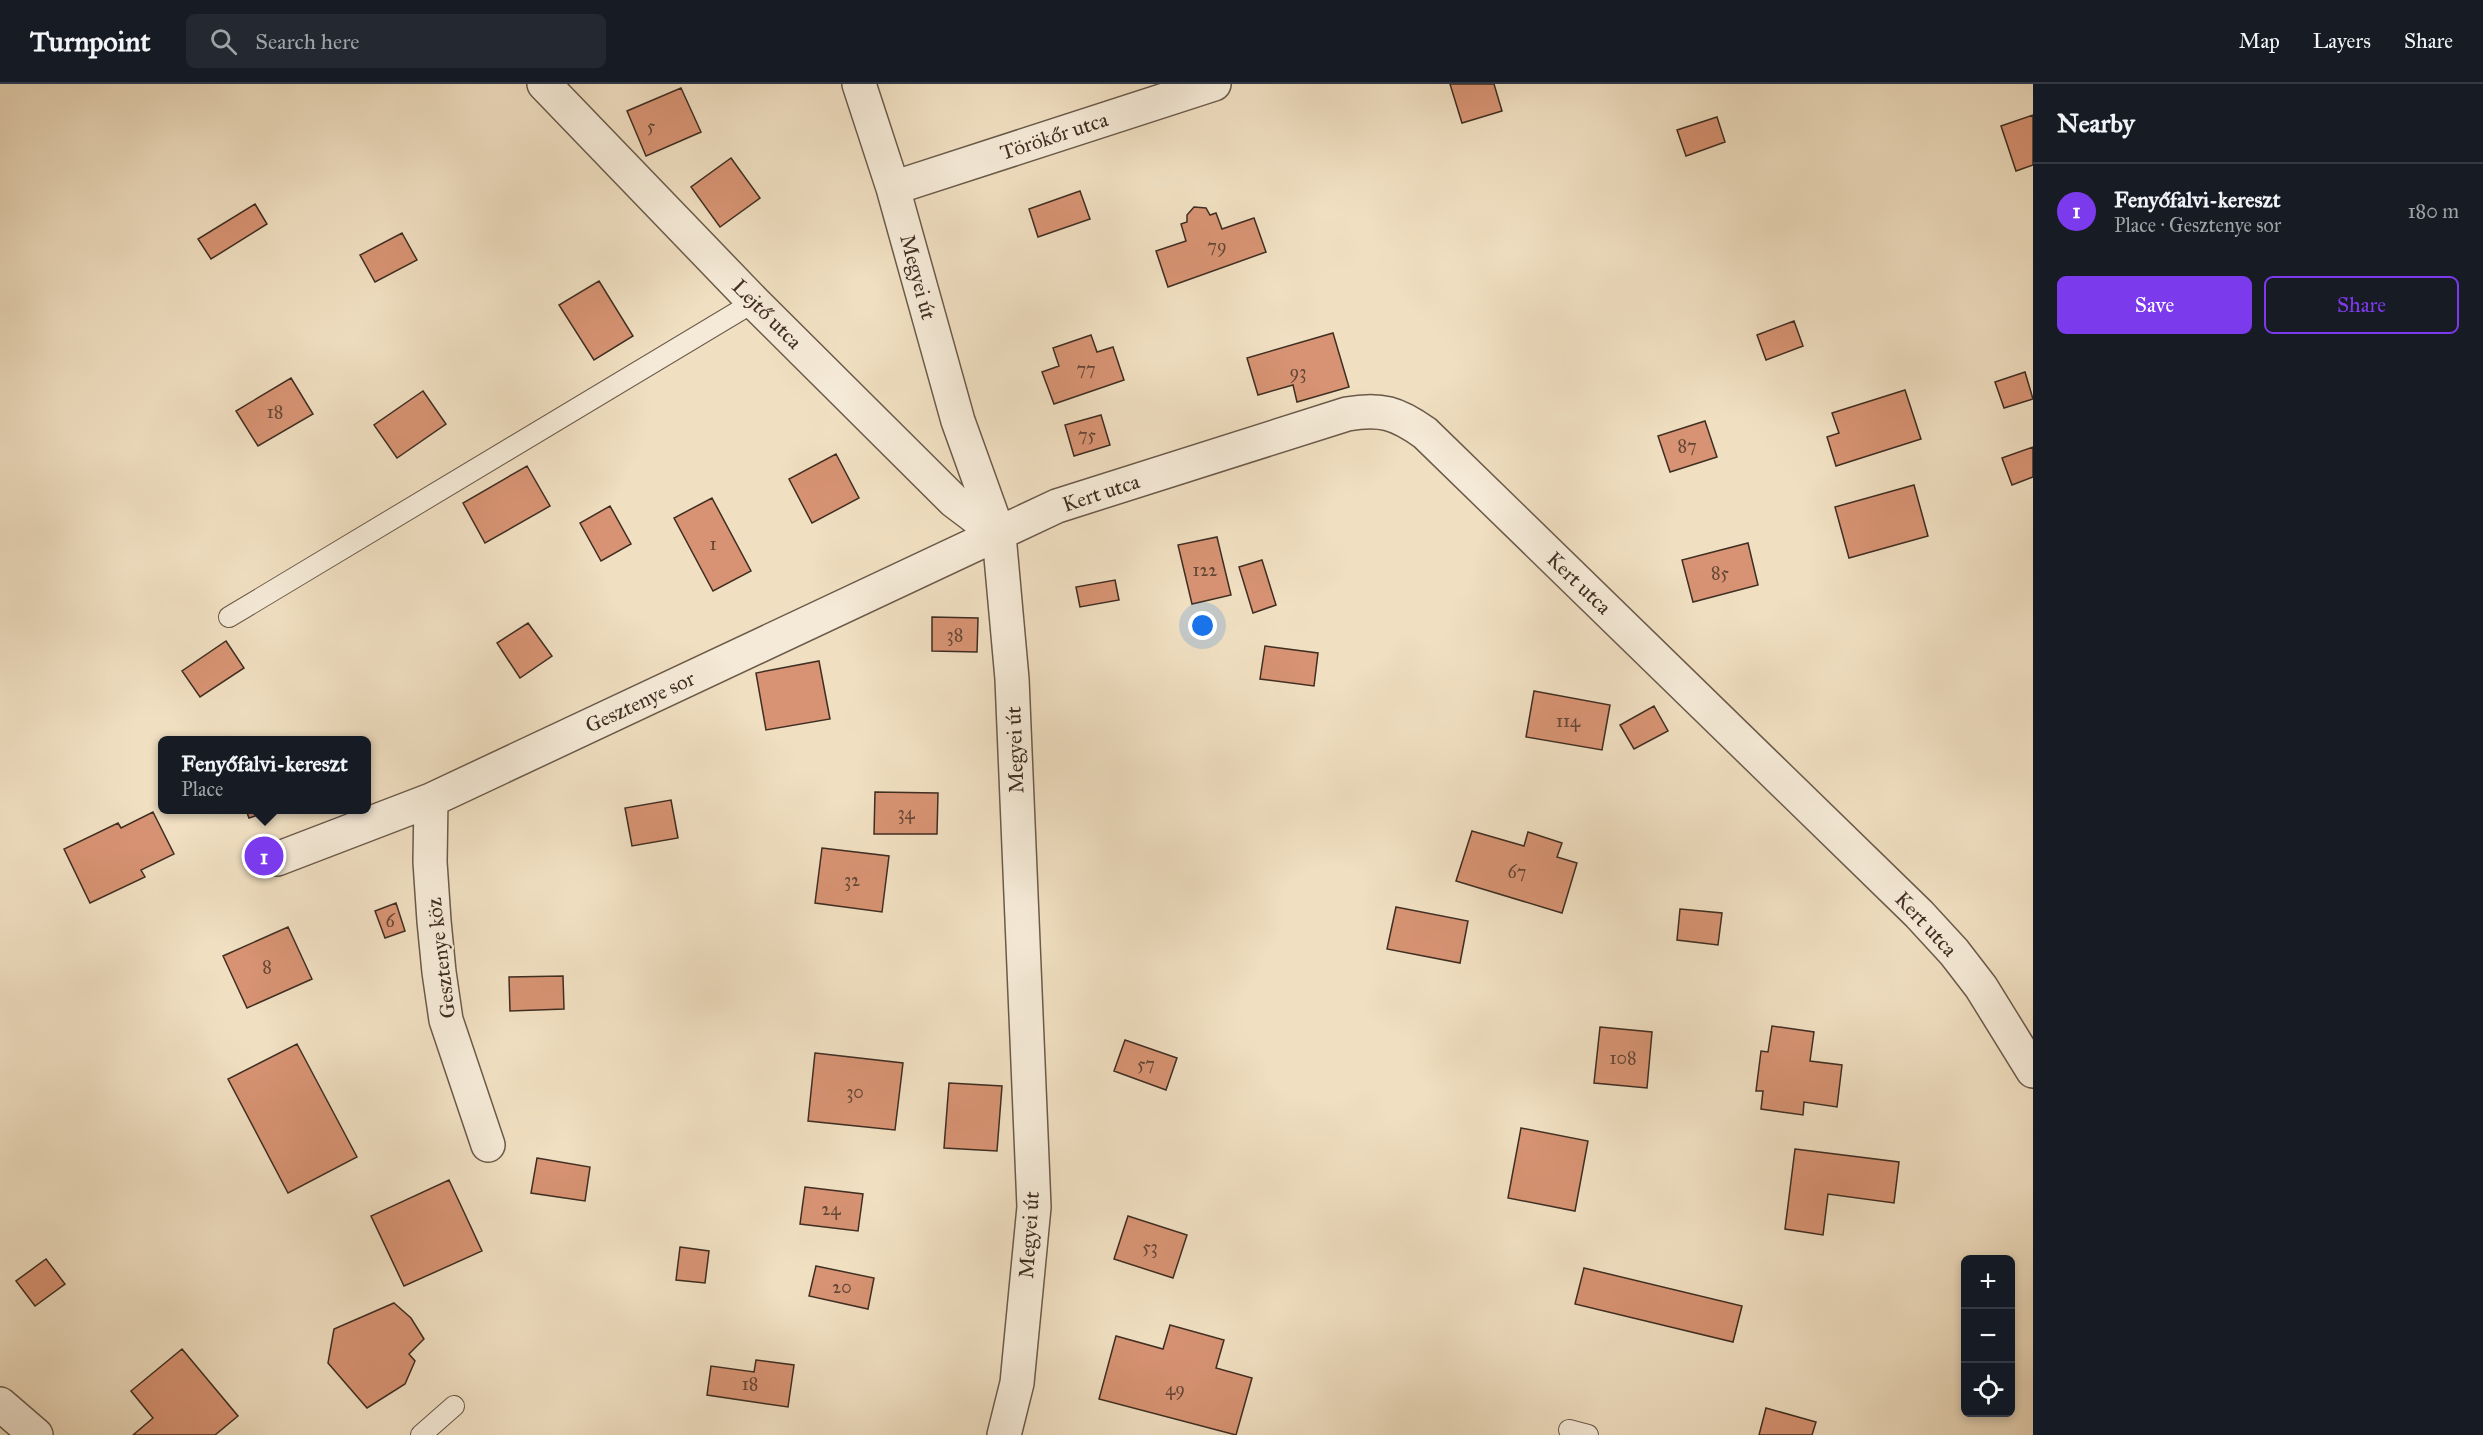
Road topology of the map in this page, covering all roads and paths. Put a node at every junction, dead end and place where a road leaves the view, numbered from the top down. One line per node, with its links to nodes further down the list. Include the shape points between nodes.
1 (544, 84): 5 (street, Lejtő utca)
2 (859, 84): 4 (street, Megyei út)
3 (1214, 84): 4 (street, Törökőr utca)
4 (893, 188): 6 (street, Megyei út, via 958,421)
5 (754, 302): 6 (street, Lejtő utca, via 954,501); 7 (lane)
6 (999, 535): 8 (street, Gesztenye sor); 10 (street, Kert utca, via 1057,506 1347,414 1379,411 1406,419 1425,433 1919,914 1981,987); 16 (street, Megyei út, via 1012,679 1034,1207 1017,1383)
7 (229, 617)
8 (431, 800): 9 (street, Gesztenye sor); 11 (street, Gesztenye köz, via 430,862 446,1020)
9 (277, 859)
10 (2033, 1071)
11 (488, 1145)
12 (0, 1404): 14 (street)
13 (454, 1406): 15 (lane)
14 (36, 1435)
15 (421, 1435)
16 (1004, 1435)

